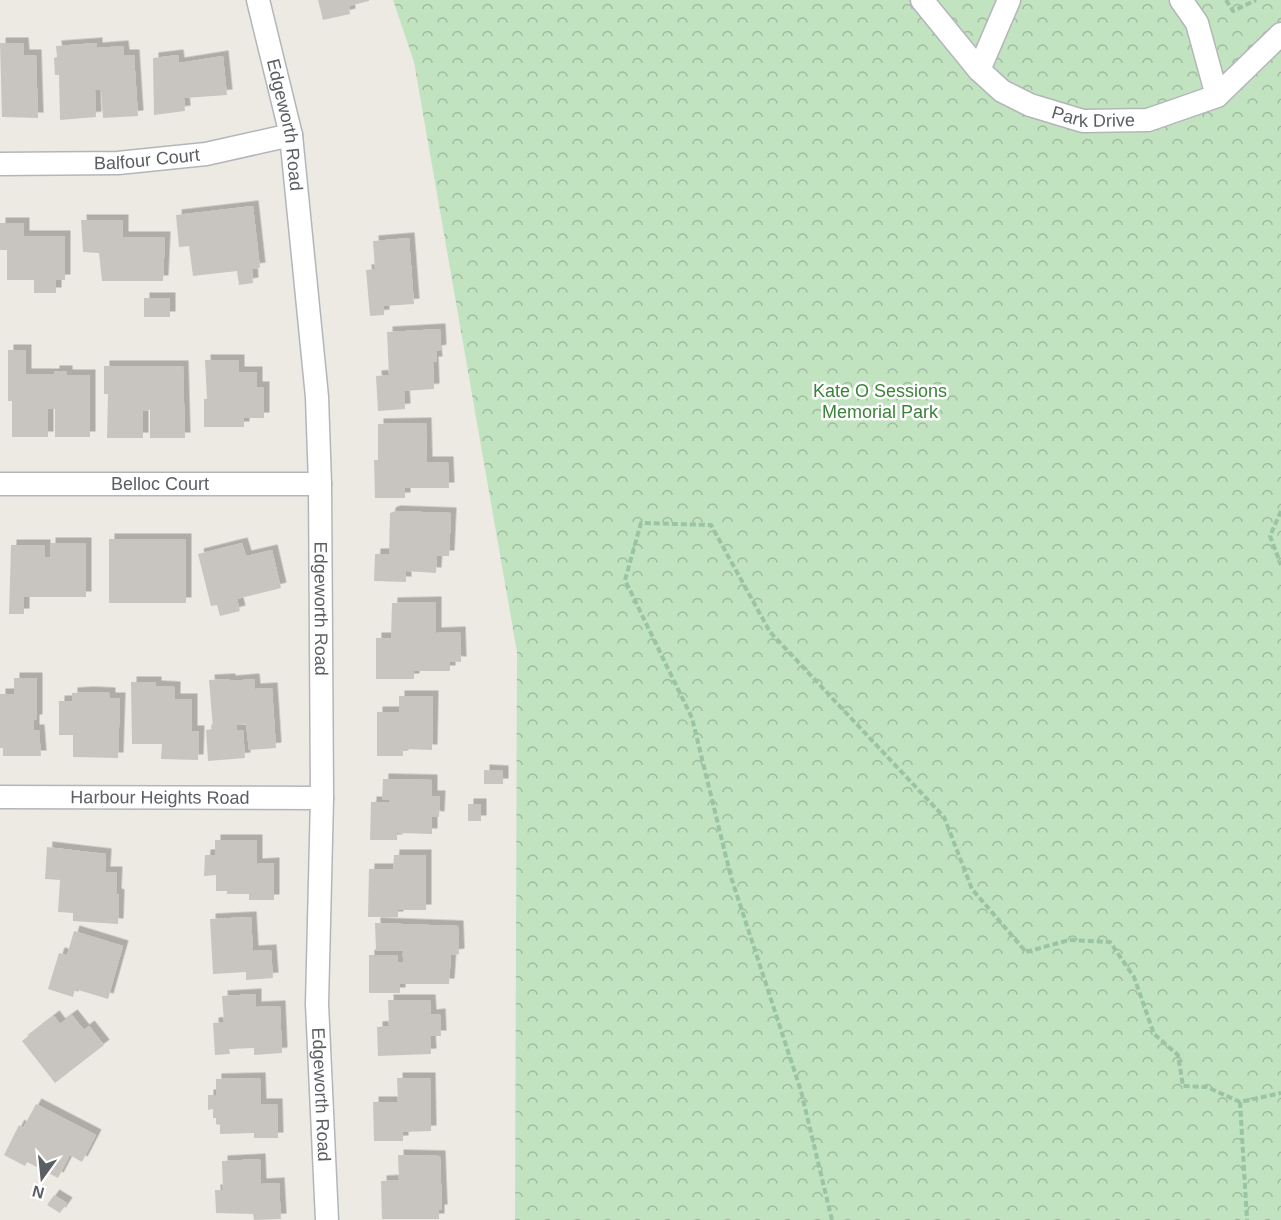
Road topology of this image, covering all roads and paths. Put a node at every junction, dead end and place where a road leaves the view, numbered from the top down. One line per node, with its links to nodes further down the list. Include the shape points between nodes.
1 (258, 0): 10 (street, Edgeworth Road)
2 (922, 0): 8 (street, Park Drive)
3 (1009, 0): 8 (street)
4 (1181, 0): 9 (street, via 1197,23)
5 (1226, 0): 6 (path, via 1233,11)
6 (1256, 0)
7 (1281, 34): 9 (street, Park Drive)
8 (979, 70): 9 (street, Park Drive, via 1002,91 1030,105 1083,122 1148,120)
9 (1217, 96)
10 (291, 135): 11 (street, Balfour Court, via 206,154 118,163); 13 (street, Edgeworth Road, via 317,397)
11 (0, 164)
12 (0, 484): 13 (street, Belloc Court)
13 (320, 484): 17 (street, Edgeworth Road)
14 (1281, 511): 15 (path, via 1270,536)
15 (1281, 566)
16 (0, 797): 17 (street, Harbour Heights Road)
17 (322, 798): 20 (street, Edgeworth Road, via 317,1004)
18 (1281, 1093): 19 (path)
19 (1240, 1102): 21 (path, via 1207,1087 1183,1086 1178,1055 1154,1034 1134,977 1110,942 1069,940 1026,952 972,889 944,817 770,632 711,525 640,523 625,580 693,718 731,878 801,1091); 22 (path)
20 (327, 1220)
21 (832, 1220)
22 (1247, 1220)

